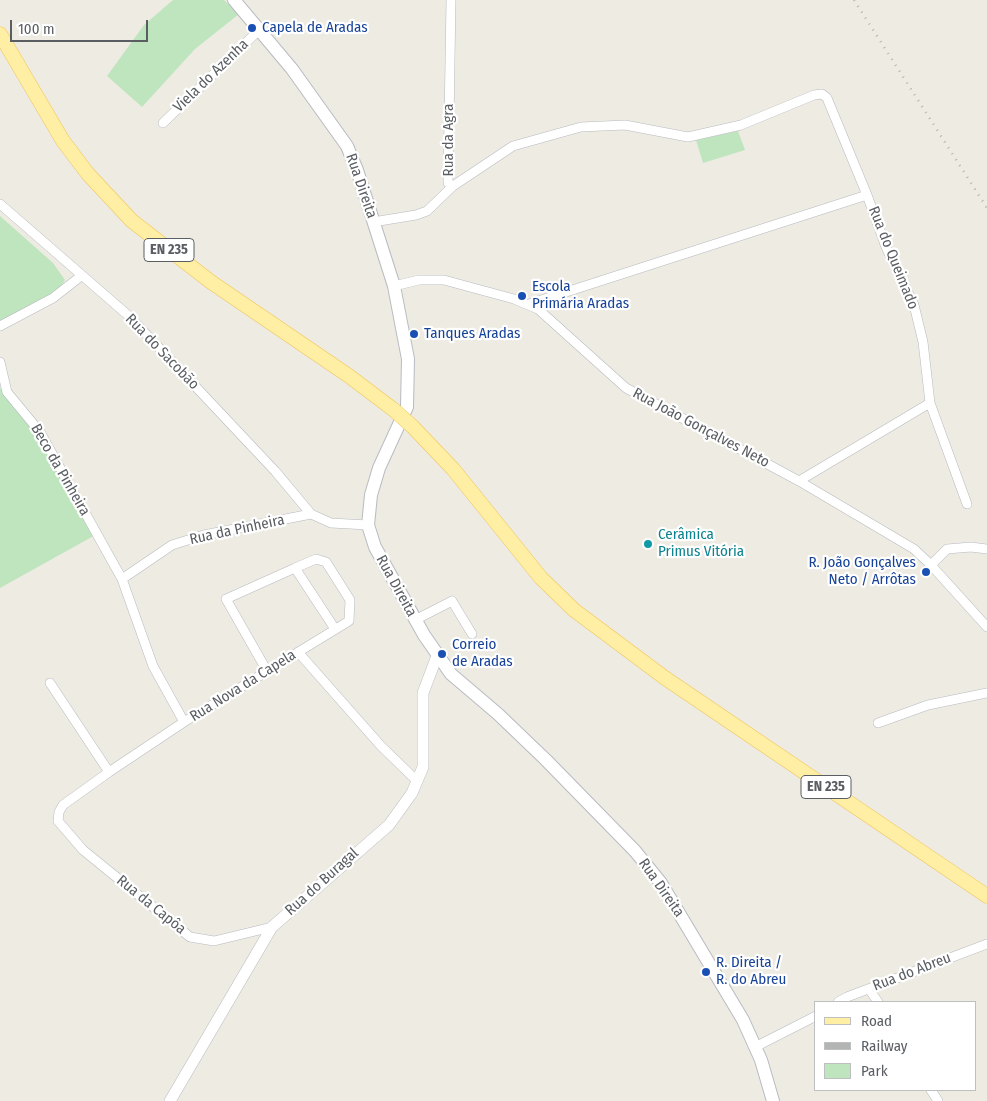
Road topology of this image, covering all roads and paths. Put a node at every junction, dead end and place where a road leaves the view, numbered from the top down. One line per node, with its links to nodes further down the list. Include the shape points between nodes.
1 (234, 0): 3 (main road, Rua Direita)
2 (452, 0): 6 (street, Rua da Agra, via 448,183)
3 (259, 30): 5 (street, Viela do Azenha); 9 (main road, Rua Direita, via 292,68 347,146)
4 (0, 34): 38 (main road, EN 235, bridge, via 63,141 88,174 132,221 211,282 394,410 453,469 541,578 574,610 665,678)
5 (163, 123)
6 (453, 186): 7 (street, via 514,146 581,127 624,125 688,137 741,125 822,94 827,98); 9 (street, Rua da Agra, via 427,211)
7 (867, 195): 12 (street, Rua do Queimado); 15 (street, Rua do Queimado, via 886,247 914,305 924,342)
8 (0, 204): 10 (street, Rua do Sacobão)
9 (373, 222): 11 (main road, Rua Direita)
10 (81, 276): 13 (street, via 53,298); 18 (street, Rua do Sacobão, via 130,318 275,471)
11 (394, 286): 12 (street, Rua João Gonçalves Neto, via 419,280 444,280); 19 (main road, Rua Direita, via 408,359 407,408 379,468 371,495)
12 (529, 304): 16 (street, Rua João Gonçalves Neto, via 626,388)
13 (0, 326)
14 (0, 362): 23 (street, Beco da Pinheira, via 7,392 40,432)
15 (930, 403): 16 (street); 17 (street, Rua do Queimado)
16 (799, 481): 21 (street, Rua João Gonçalves Neto, via 914,549)
17 (967, 504)
18 (311, 514): 19 (street, via 330,523); 23 (street, Rua da Pinheira, via 204,534 172,545)
19 (368, 525): 24 (main road, Rua Direita, via 387,574)
20 (987, 549): 21 (street, via 947,549)
21 (931, 565): 25 (street, Rua João Gonçalves Neto)
22 (295, 568): 26 (street); 26 (street, Rua Nova da Capela, via 316,559 326,562 350,600 349,621); 30 (street, via 226,598)
23 (122, 579): 33 (street, via 154,666)
24 (416, 620): 27 (street, via 452,600); 29 (main road, Rua Direita)
25 (987, 627)
26 (335, 629): 28 (street, Rua Nova da Capela)
27 (472, 634)
28 (298, 652): 30 (street, Rua Nova da Capela); 36 (street, via 381,746)
29 (437, 656): 36 (street, Rua do Buragal, via 424,693 423,767); 45 (main road, Rua Direita, via 451,674 524,738 635,851 661,883 708,959)
30 (266, 671): 33 (street, Rua Nova da Capela)
31 (50, 683): 35 (street)
32 (987, 693): 34 (street, via 928,705)
33 (184, 722): 35 (street, Rua Nova da Capela)
34 (878, 723)
35 (110, 772): 37 (street, Rua Nova da Capela, via 63,805)
36 (417, 781): 39 (street, Rua do Buragal, via 389,825)
37 (59, 812): 39 (street, Rua da Capôa, via 58,821 83,850 190,937 214,942)
38 (987, 896)
39 (272, 927): 46 (street, Rua do Buragal)
40 (987, 944): 41 (street, Rua do Abreu)
41 (869, 989): 42 (street, Rua do Abreu); 43 (street)
42 (840, 1001)
43 (877, 1001)
44 (814, 1017): 45 (street)
45 (755, 1047): 47 (main road, Rua Direita)
46 (170, 1101)
47 (773, 1101)

